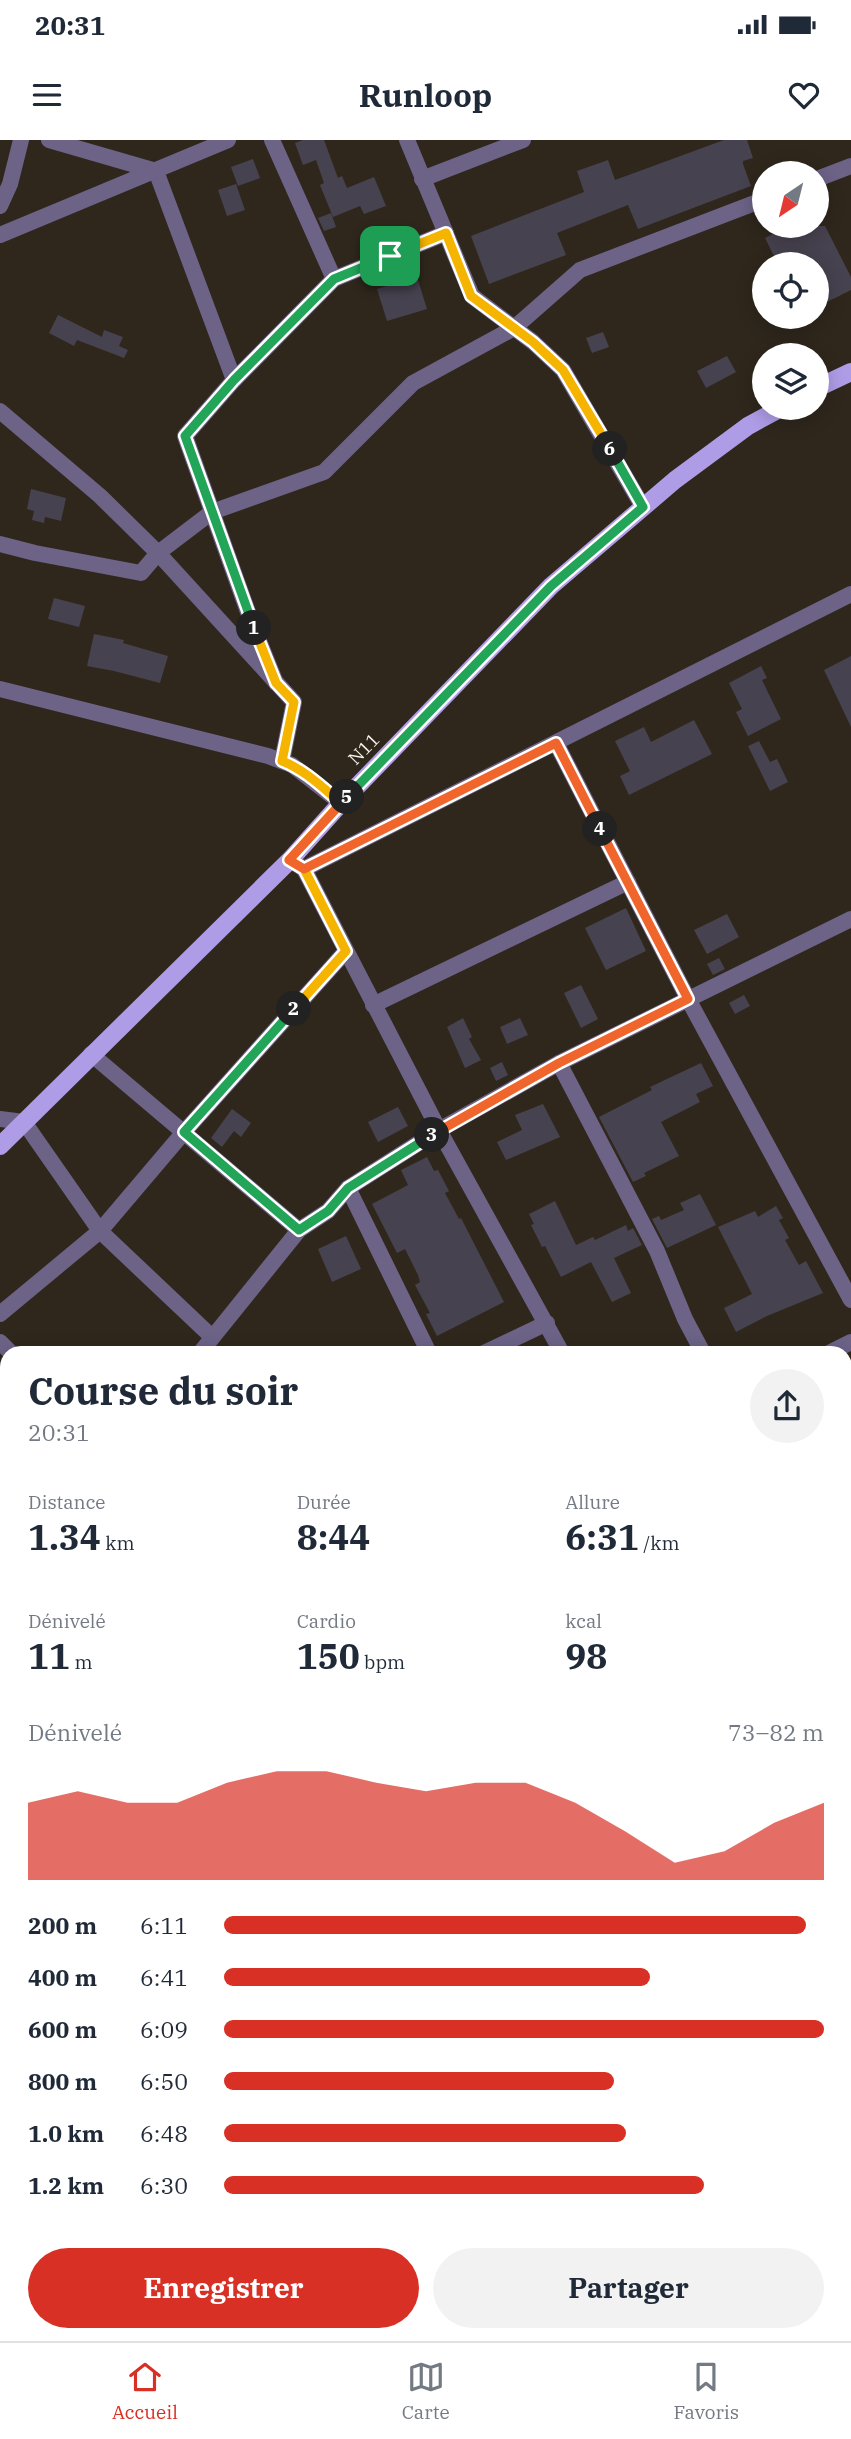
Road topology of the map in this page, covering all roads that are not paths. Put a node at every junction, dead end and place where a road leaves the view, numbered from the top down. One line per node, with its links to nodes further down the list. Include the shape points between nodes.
1 (21, 140): 12 (street)
2 (49, 140): 8 (street)
3 (228, 140): 8 (street)
4 (272, 140): 15 (street)
5 (407, 140): 10 (street)
6 (523, 140): 10 (street)
7 (851, 166): 9 (street)
8 (156, 171): 14 (street); 18 (street)
9 (830, 174)
10 (422, 179): 13 (street)
11 (752, 204): 16 (street, via 580,270)
12 (0, 206)
13 (446, 233): 15 (street); 16 (street, via 471,296)
14 (0, 235)
15 (334, 279): 18 (street)
16 (514, 328): 22 (street, via 563,370); 23 (street, via 413,383 324,472)
17 (851, 372): 19 (main road)
18 (234, 380): 23 (street, via 185,436)
19 (829, 382)
20 (0, 411): 25 (street, via 100,495)
21 (759, 420): 22 (main road, N11)
22 (643, 507): 31 (main road, N11, via 551,586)
23 (212, 512): 25 (street); 27 (street)
24 (0, 544): 25 (street, via 141,573)
25 (158, 553): 27 (street)
26 (851, 594): 29 (street)
27 (276, 683): 30 (street, via 294,702)
28 (0, 689): 30 (street)
29 (556, 743): 32 (street); 33 (street)
30 (282, 761): 31 (street)
31 (341, 803): 32 (main road, N11)
32 (297, 865): 35 (street); 38 (main road, N11)
33 (628, 882): 36 (street); 37 (street)
34 (851, 919): 36 (street)
35 (346, 951): 37 (street); 43 (street)
36 (688, 999): 39 (street); 48 (street)
37 (373, 1004): 42 (street)
38 (91, 1054): 41 (main road, N11); 43 (street)
39 (559, 1063): 42 (street); 56 (street, via 657,1251)
40 (0, 1119): 41 (street)
41 (24, 1122): 44 (main road, N11); 47 (street)
42 (439, 1130): 45 (street); 50 (street)
43 (184, 1132): 46 (street); 47 (street)
44 (0, 1146)
45 (348, 1188): 46 (street, via 328,1211); 53 (street)
46 (299, 1230): 51 (street)
47 (100, 1231): 49 (street); 51 (street)
48 (851, 1300)
49 (0, 1314)
50 (547, 1323): 54 (street); 55 (street)
51 (212, 1337): 52 (street)
52 (205, 1346)
53 (426, 1346)
54 (499, 1346)
55 (558, 1346)
56 (699, 1346)

